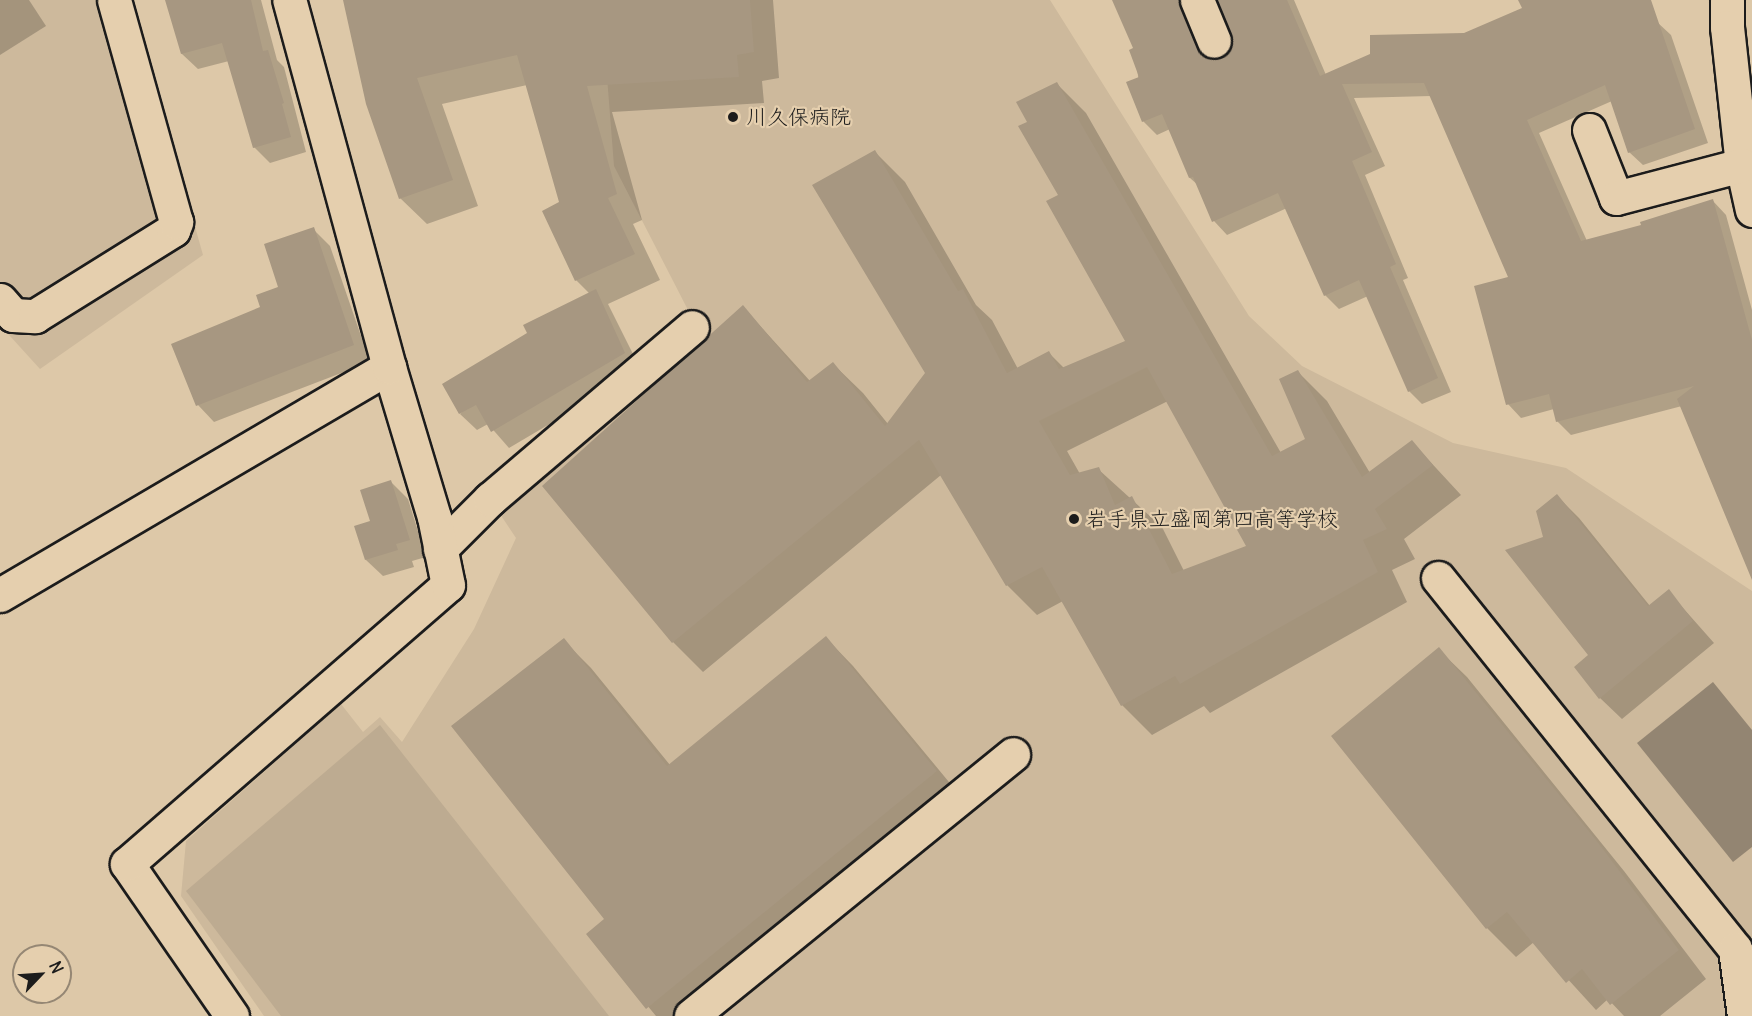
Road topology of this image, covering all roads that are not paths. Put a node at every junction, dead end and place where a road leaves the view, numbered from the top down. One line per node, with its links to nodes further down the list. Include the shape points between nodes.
1 (114, 0): 9 (street, via 176,222 173,230 35,316 13,315)
2 (289, 0): 11 (street)
3 (1197, 0): 5 (street)
4 (1727, 0): 7 (street)
5 (1214, 41)
6 (1589, 130): 7 (street, via 1616,198)
7 (1742, 165): 8 (street)
8 (1752, 210)
9 (0, 300)
10 (692, 327): 12 (street, via 490,499)
11 (389, 367): 12 (street); 14 (street)
12 (440, 549): 16 (street, via 448,585 127,864)
13 (1438, 578): 18 (street, via 1735,950)
14 (0, 595)
15 (1013, 754): 17 (street)
16 (232, 1016)
17 (691, 1016)
18 (1744, 1016)

